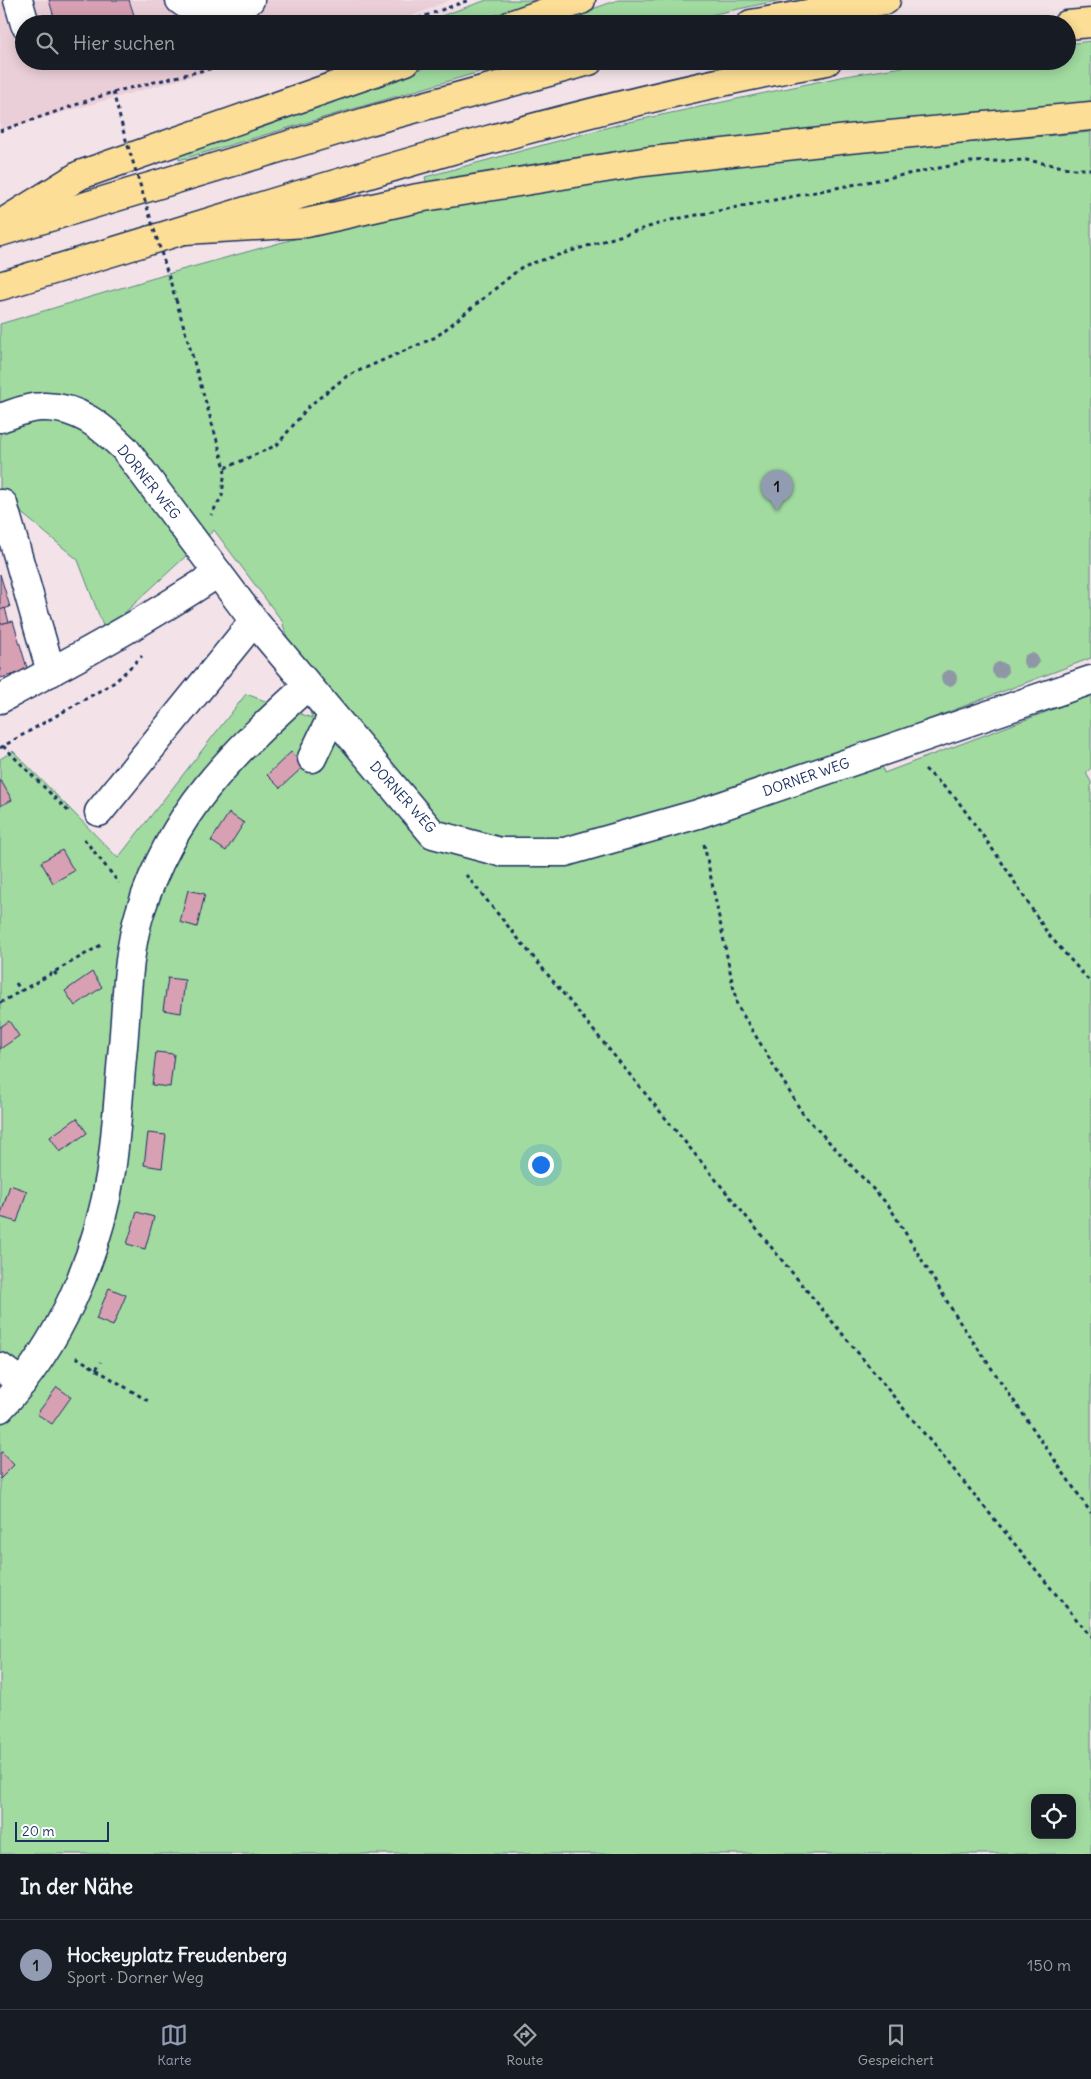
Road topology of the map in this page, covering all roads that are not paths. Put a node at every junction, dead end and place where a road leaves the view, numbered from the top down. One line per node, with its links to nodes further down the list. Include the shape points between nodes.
1 (18, 0): 6 (street)
2 (180, 0): 3 (street, via 208,11 233,9)
3 (250, 0)
4 (581, 0): 7 (highway)
5 (886, 0): 8 (highway)
6 (22, 15)
7 (538, 15)
8 (802, 15)
9 (1091, 22): 10 (highway)
10 (1076, 24)
11 (380, 70): 15 (highway, via 80,175)
12 (556, 70): 17 (highway, via 369,121)
13 (782, 70): 16 (highway, via 687,89 524,130)
14 (1091, 116): 16 (highway, via 643,162 418,198 306,223)
15 (0, 225)
16 (185, 230): 18 (highway)
17 (0, 232)
18 (0, 286)
19 (0, 418): 21 (street, DORNER WEG, via 41,406 70,410 100,425 125,449)
20 (0, 504): 23 (street, via 3,504)
21 (218, 573): 22 (street, DORNER WEG); 23 (street, via 161,610)
22 (254, 621): 25 (street, DORNER WEG); 29 (street)
23 (51, 672): 26 (street)
24 (1091, 680): 27 (street, DORNER WEG, via 698,814 565,852 500,852 432,834)
25 (307, 686): 27 (street, DORNER WEG); 31 (street, via 237,751 198,796 177,827 156,868 132,949 111,1172 92,1249 50,1341)
26 (0, 698)
27 (332, 716): 28 (street)
28 (312, 758)
29 (98, 812)
30 (0, 1367): 31 (street)
31 (22, 1383): 32 (street)
32 (0, 1408)

